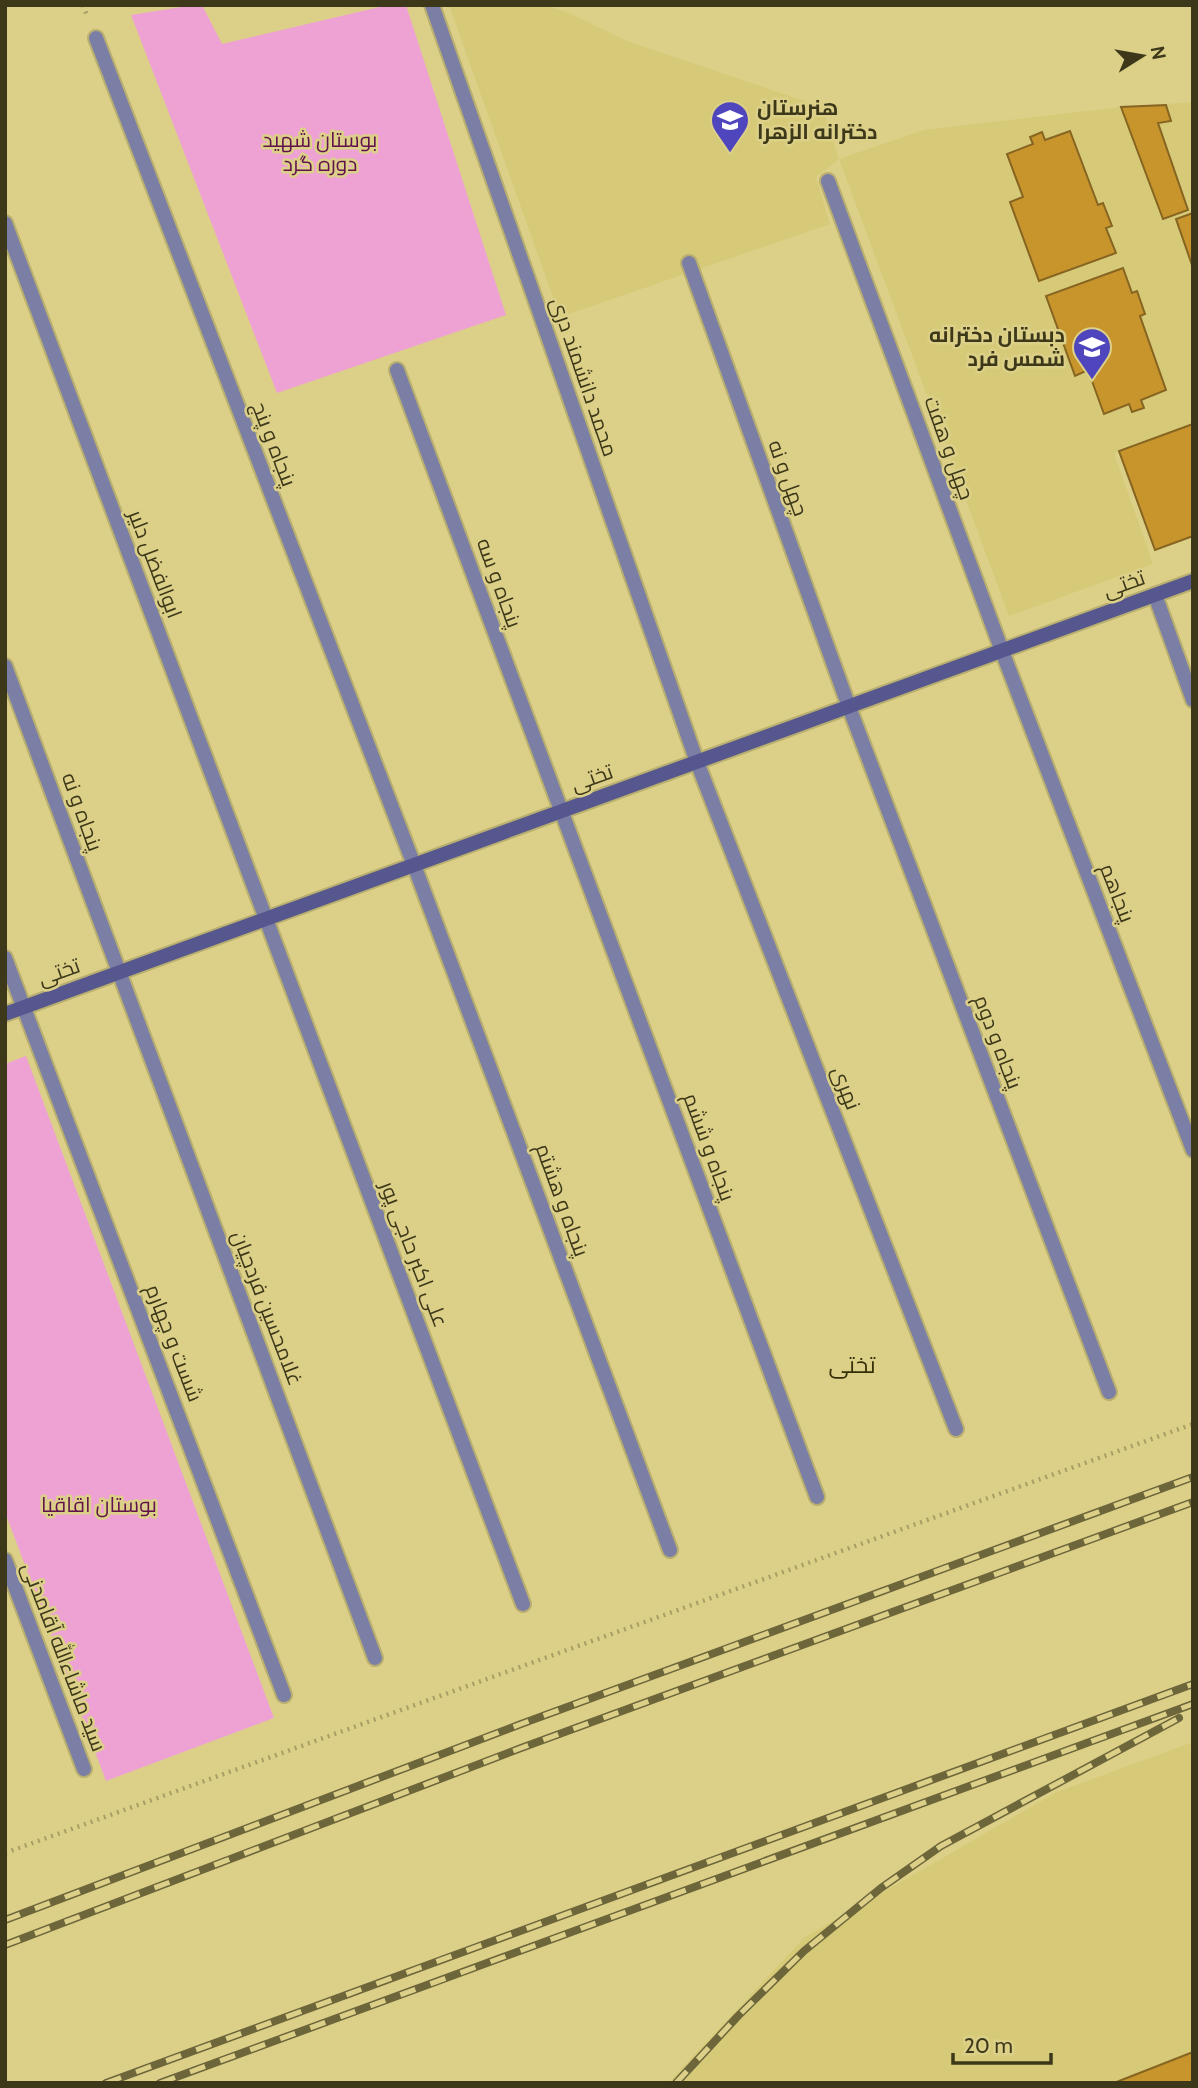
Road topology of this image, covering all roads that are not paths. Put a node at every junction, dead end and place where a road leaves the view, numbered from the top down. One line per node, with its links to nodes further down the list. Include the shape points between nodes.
1 (432, 5): 13 (street, محمد دانشمند دری)
2 (96, 38): 15 (street, پنجاه و پنج)
3 (828, 181): 9 (street, چهل و هفت)
4 (5, 223): 16 (street, ابوالفضل دلیر)
5 (688, 263): 12 (street, چهل و نه)
6 (397, 369): 14 (street, پنجاه و سه)
7 (1193, 582): 8 (main road, تختی)
8 (1154, 595): 9 (main road, تختی); 11 (street)
9 (1002, 651): 12 (main road, تختی); 21 (street, پنجاهم)
10 (5, 666): 18 (street, پنجاه و نه)
11 (1193, 700)
12 (849, 707): 13 (main road, تختی); 22 (street, پنجاه و دوم)
13 (697, 762): 14 (main road, تختی); 23 (street, نهری)
14 (562, 811): 15 (main road, تختی); 24 (street, پنجاه و ششم)
15 (414, 865): 16 (main road, تختی); 25 (street, پنجاه و هشتم)
16 (266, 919): 18 (main road, تختی); 27 (street, علی اکبر حاجی پور)
17 (5, 958): 19 (street, شست و چهارم)
18 (119, 973): 19 (main road, تختی); 28 (street, غلامحسین فردچیان)
19 (25, 1007): 20 (main road, تختی); 29 (street, شست و چهارم)
20 (5, 1014)
21 (1193, 1150)
22 (1109, 1392)
23 (956, 1429)
24 (817, 1497)
25 (670, 1550)
26 (5, 1560): 30 (street, سید ماشاءالله آقامدنی)
27 (523, 1604)
28 (375, 1658)
29 (284, 1695)
30 (84, 1769)

